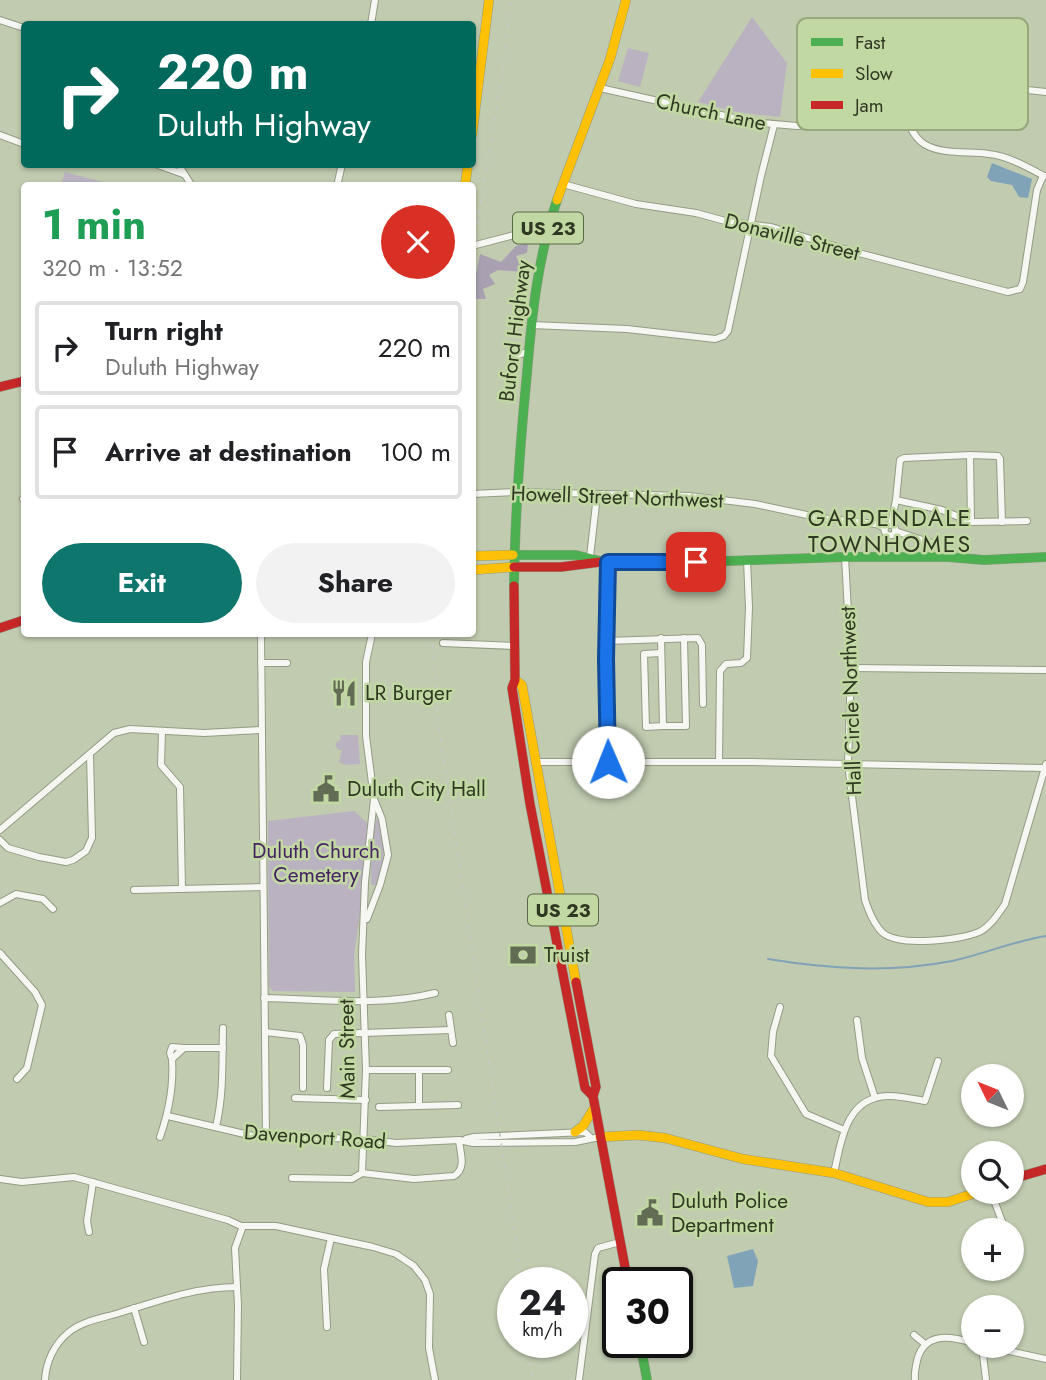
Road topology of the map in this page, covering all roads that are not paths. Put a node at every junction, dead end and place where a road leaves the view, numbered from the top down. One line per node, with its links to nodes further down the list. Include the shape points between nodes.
1 (375, 0): 5 (street)
2 (489, 0): 10 (main road)
3 (626, 0): 7 (main road, Buford Highway / US 23)
4 (0, 20): 6 (street)
5 (372, 21)
6 (21, 27)
7 (600, 88): 11 (street, Church Lane); 21 (main road, Buford Highway / US 23)
8 (1028, 90): 9 (street, Church Lane)
9 (1046, 92)
10 (476, 103)
11 (774, 125): 12 (street, Church Lane); 22 (street)
12 (797, 125)
13 (911, 130): 19 (street, via 933,148 993,154)
14 (0, 135): 15 (street)
15 (21, 143)
16 (166, 168): 18 (street)
17 (180, 168): 18 (street)
18 (183, 174): 20 (street)
19 (1044, 176): 22 (street, Donaville Street, via 1037,190 1023,282 1020,289 1008,292)
20 (189, 182)
21 (563, 184): 22 (street, Donaville Street, via 636,204); 23 (main road, Buford Highway / US 23)
22 (751, 224): 25 (street, via 724,336 715,339)
23 (547, 231): 24 (street, via 533,230); 25 (main road, Buford Highway / US 23)
24 (476, 245)
25 (531, 325): 26 (main road, Buford Highway / US 23)
26 (529, 351): 27 (street); 31 (main road, Buford Highway / US 23)
27 (512, 358)
28 (21, 382): 29 (main road)
29 (0, 387)
30 (970, 455): 34 (street, via 900,460); 35 (street); 36 (street, via 1000,459)
31 (515, 492): 32 (street, Howell Street Northwest); 33 (street, Howell Street Northwest); 39 (main road, Buford Highway / US 23)
32 (476, 494)
33 (597, 495): 38 (street, Howell Street Northwest, via 712,498); 43 (street)
34 (896, 500): 35 (street); 38 (street)
35 (971, 522): 36 (street)
36 (1002, 522): 37 (street)
37 (1027, 522)
38 (888, 526): 41 (street, Howell Street Northwest, via 888,535 895,531 938,545)
39 (513, 555): 40 (main road); 43 (main road); 47 (main road, Buford Highway / US 23)
40 (476, 556)
41 (948, 556): 42 (main road); 44 (main road)
42 (1046, 556)
43 (590, 557): 46 (main road)
44 (845, 557): 45 (main road); 61 (street, Hall Circle Northwest)
45 (747, 560): 46 (main road); 73 (street, via 747,659 726,664 720,671)
46 (606, 562): 47 (main road, via 561,568); 55 (street)
47 (514, 567): 48 (main road); 57 (main road, Buford Highway / US 23)
48 (476, 569)
49 (21, 621): 50 (main road)
50 (0, 628)
51 (261, 637): 59 (street)
52 (371, 637): 76 (street, via 365,713)
53 (661, 638): 54 (street); 55 (street); 58 (street)
54 (684, 638): 64 (street); 64 (street, via 701,641 703,700)
55 (607, 641): 72 (street)
56 (443, 643): 57 (street)
57 (513, 646): 63 (main road, Buford Highway / US 23)
58 (661, 653): 66 (street); 66 (street, via 644,654 645,703 646,727)
59 (261, 663): 60 (street); 67 (street)
60 (287, 663)
61 (851, 668): 62 (street); 74 (street, Hall Circle Northwest)
62 (1046, 670)
63 (515, 680): 65 (main road, Buford Highway / US 23); 71 (main road, Buford Highway / US 23, via 522,685)
64 (685, 696): 66 (street, via 686,726)
65 (516, 710): 70 (main road, Buford Highway / US 23); 71 (main road, via 523,720 526,750)
66 (663, 726)
67 (261, 730): 68 (street); 81 (street)
68 (162, 732): 69 (street, via 130,729 114,733); 82 (street, via 161,765 180,787)
69 (90, 754): 78 (street); 79 (street, via 92,838 86,851 66,862 8,848)
70 (523, 760): 77 (main road, via 529,764 536,798); 80 (main road, Buford Highway / US 23)
71 (535, 762): 72 (street); 77 (main road, Buford Highway / US 23)
72 (608, 762): 73 (street)
73 (719, 762): 74 (street)
74 (848, 764): 75 (street); 75 (street, Hall Circle Northwest, via 871,917 883,933 896,941 911,942 978,932 998,916)
75 (1045, 766)
76 (374, 799): 84 (street, Main Street); 85 (street, Main Street, via 388,855)
77 (543, 808): 88 (main road, Buford Highway / US 23)
78 (0, 830)
79 (0, 840)
80 (545, 878): 88 (main road, via 556,910); 91 (main road, Buford Highway / US 23)
81 (263, 887): 82 (street); 94 (street)
82 (182, 889): 83 (street)
83 (134, 890)
84 (365, 890): 85 (street); 89 (street, Main Street)
85 (379, 890): 89 (street, Main Street)
86 (0, 903): 87 (street, via 16,894 43,899)
87 (53, 909)
88 (563, 914): 92 (main road, Buford Highway / US 23)
89 (365, 924): 95 (street, Main Street)
90 (0, 953): 109 (street, via 42,1005 27,1068)
91 (563, 972): 92 (main road); 112 (main road, Buford Highway / US 23, via 585,1088)
92 (578, 992): 112 (main road, Buford Highway / US 23, via 596,1087)
93 (435, 993): 95 (street)
94 (264, 998): 95 (street); 101 (street)
95 (363, 1001): 102 (street, Main Street)
96 (780, 1007): 122 (street, via 771,1056 806,1114)
97 (449, 1015): 100 (street)
98 (857, 1020): 114 (street, via 862,1058)
99 (223, 1028): 104 (street)
100 (451, 1030): 102 (street); 103 (street)
101 (265, 1032): 110 (street, via 300,1036); 125 (street)
102 (365, 1034): 106 (street, Main Street); 111 (street, via 331,1036)
103 (453, 1043)
104 (222, 1048): 120 (street, via 184,1048 172,1059); 121 (street, via 224,1077)
105 (937, 1061): 114 (street, via 925,1101)
106 (366, 1070): 108 (street); 115 (street, Main Street)
107 (448, 1070): 108 (street)
108 (419, 1071): 117 (street)
109 (18, 1079)
110 (303, 1088)
111 (327, 1088)
112 (593, 1096): 119 (main road, Buford Highway / US 23)
113 (295, 1098): 115 (street)
114 (875, 1098): 122 (street, via 857,1111)
115 (366, 1100): 127 (street, Main Street)
116 (458, 1105): 117 (street)
117 (419, 1106): 118 (street)
118 (379, 1107)
119 (594, 1108): 123 (main road); 126 (main road, Buford Highway / US 23)
120 (168, 1116): 121 (street, Davenport Road); 124 (street)
121 (216, 1126): 125 (street, Davenport Road)
122 (844, 1130): 131 (street)
123 (575, 1132): 126 (street, Davenport Road); 128 (street, Davenport Road)
124 (160, 1137)
125 (266, 1137): 127 (street, Davenport Road)
126 (595, 1137): 128 (street, Davenport Road, via 586,1142); 131 (main road, via 665,1138 743,1159); 140 (main road, Buford Highway / US 23)
127 (364, 1139): 128 (street, Davenport Road); 130 (street, Main Street)
128 (461, 1140): 130 (street, via 463,1166 454,1176 414,1179)
129 (1046, 1169): 132 (main road)
130 (362, 1173): 134 (street, via 352,1179)
131 (834, 1174): 136 (main road, via 928,1202)
132 (1024, 1175)
133 (0, 1178): 135 (street, via 22,1182 74,1177)
134 (292, 1178)
135 (93, 1182): 137 (street); 138 (street)
136 (961, 1199)
137 (243, 1226): 139 (street, via 276,1226); 142 (street, via 235,1248)
138 (89, 1232)
139 (331, 1238): 144 (street, via 324,1269); 155 (street, via 396,1254 425,1280 430,1294 429,1348)
140 (620, 1242): 141 (main road, Buford Highway / US 23); 156 (street, via 598,1248 595,1254)
141 (625, 1267)
142 (237, 1287): 143 (street, via 188,1293); 154 (street)
143 (134, 1308): 147 (street); 153 (street, via 84,1323 68,1333 52,1354)
144 (327, 1327)
145 (914, 1335): 148 (street)
146 (961, 1341): 148 (street, via 935,1338)
147 (144, 1342)
148 (925, 1344): 158 (street)
149 (1024, 1354): 152 (street)
150 (642, 1358): 157 (main road)
151 (984, 1358): 159 (street)
152 (1046, 1359)
153 (45, 1380)
154 (237, 1380)
155 (435, 1380)
156 (579, 1380)
157 (647, 1380)
158 (915, 1380)
159 (985, 1380)

